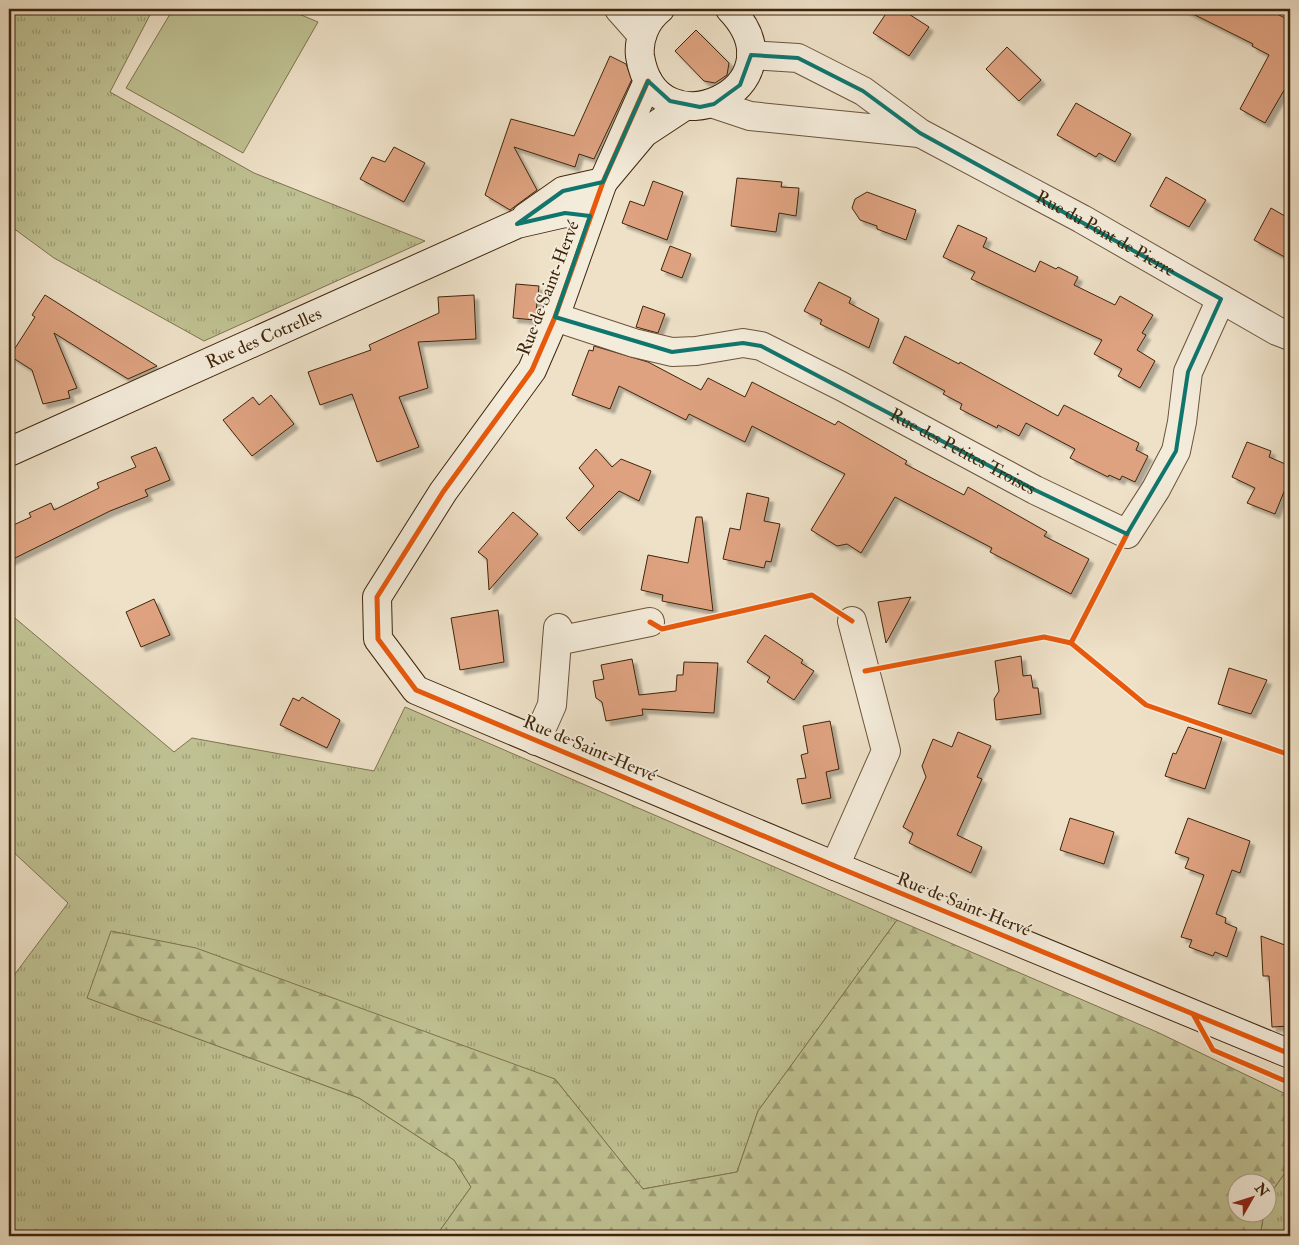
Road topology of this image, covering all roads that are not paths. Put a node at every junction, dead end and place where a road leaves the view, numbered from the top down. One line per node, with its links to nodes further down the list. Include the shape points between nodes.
1 (620, 9): 4 (street)
2 (660, 9): 4 (street, via 647,23)
3 (730, 9): 5 (street, via 741,20 749,37)
4 (642, 36): 6 (street, via 639,51)
5 (751, 56): 7 (street, via 740,85); 9 (street, Rue du Pont de Pierre, via 798,58 863,91)
6 (648, 81): 8 (street, via 670,101); 10 (street)
7 (714, 104): 8 (street); 9 (street, Rue du Pont de Pierre, via 750,116)
8 (685, 106): 10 (street, via 644,133)
9 (920, 133): 13 (street, Rue du Pont de Pierre, via 1082,219)
10 (603, 182): 11 (street, Rue de Saint-Hervé); 12 (street, Rue des Cotrelles, via 563,190)
11 (590, 216): 12 (street, Rue des Cotrelles, via 565,213); 14 (street, Rue de Saint-Hervé)
12 (517, 224): 16 (street, Rue des Cotrelles)
13 (1220, 299): 14 (street, Rue des Petites Troises, via 1188,372 1176,451 1128,534 1035,490 761,346 743,343 672,352); 15 (street, Rue du Pont de Pierre)
14 (555, 317): 19 (street, Rue de Saint-Hervé, via 532,370 443,492 377,597 378,639 416,690)
15 (1290, 336)
16 (9, 452)
17 (852, 621): 20 (street, via 886,751)
18 (650, 622): 19 (street, via 558,634 552,705)
19 (536, 741): 20 (street, Rue de Saint-Hervé)
20 (835, 866): 21 (street, Rue de Saint-Hervé)
21 (1290, 1054)

